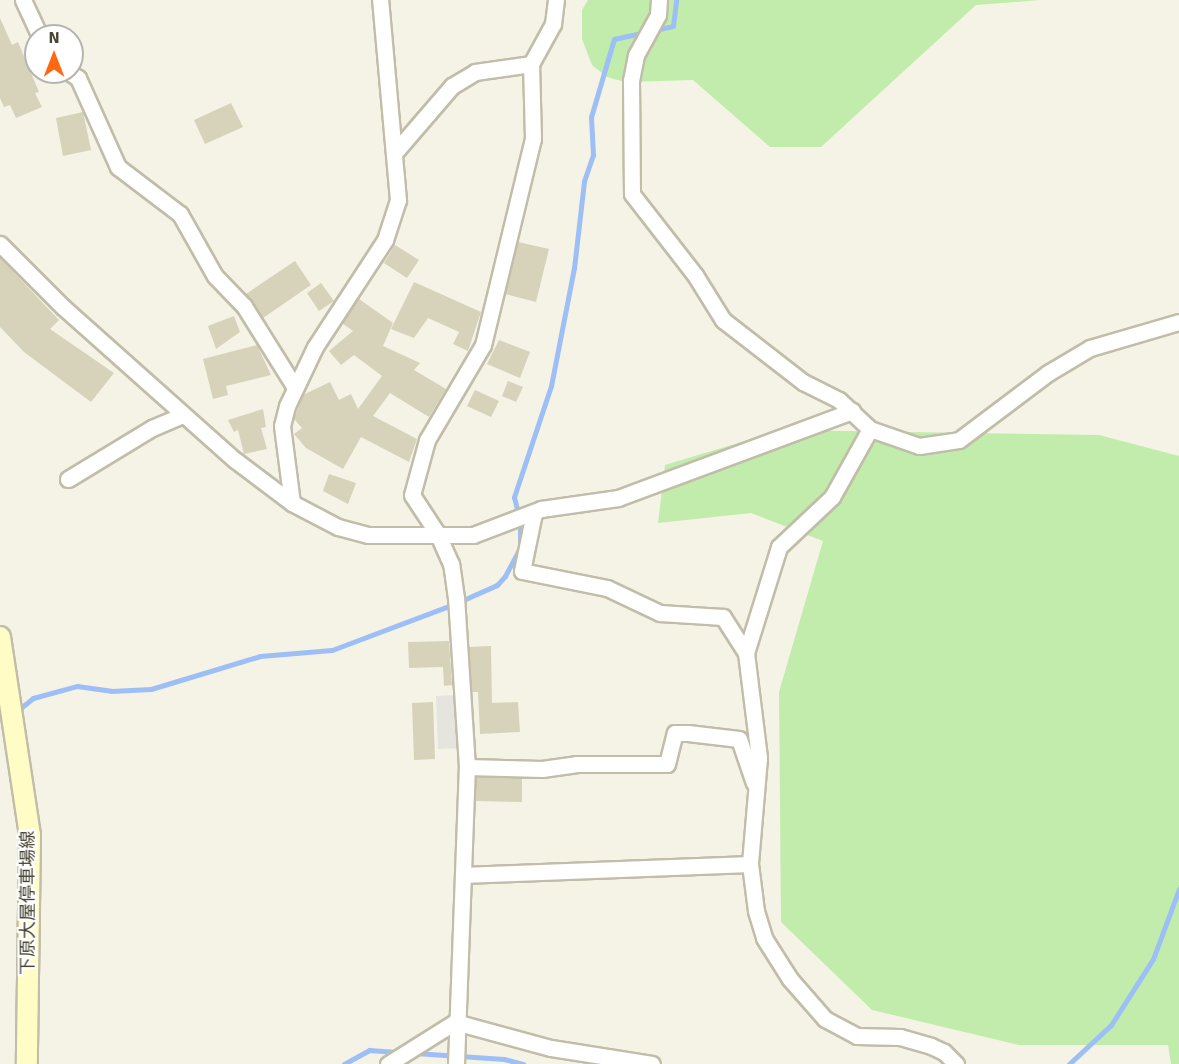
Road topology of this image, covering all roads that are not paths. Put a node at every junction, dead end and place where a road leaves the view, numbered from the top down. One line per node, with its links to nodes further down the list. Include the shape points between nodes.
1 (23, 0): 5 (street)
2 (380, 0): 8 (street)
3 (556, 0): 6 (street, via 553,24)
4 (659, 0): 12 (street, via 650,30 636,55 631,80 632,194 695,275 723,320 803,382)
5 (34, 24)
6 (531, 64): 8 (street, via 476,72 452,86); 18 (street, via 533,139 483,345 427,440 412,495)
7 (81, 84): 11 (street, via 118,167 180,214 214,276 244,306)
8 (396, 151): 11 (street, via 398,200 394,221)
9 (0, 244): 13 (street)
10 (1179, 322): 14 (street, via 1090,348 1048,373 959,440 920,446)
11 (294, 386): 16 (street, via 282,426)
12 (852, 411): 14 (street); 17 (street, via 618,498)
13 (182, 415): 15 (street, via 152,428); 16 (street)
14 (870, 429): 20 (street, via 832,497 779,547)
15 (68, 479)
16 (292, 503): 18 (street, via 338,527 368,536)
17 (534, 513): 18 (street, via 473,535); 20 (street, via 522,571 607,588 660,613 723,617)
18 (437, 533): 21 (street, via 451,564 456,597)
19 (0, 637): 26 (main road, 下原大屋停車場線, via 30,835)
20 (746, 653): 22 (street, via 759,758)
21 (467, 767): 22 (street, via 542,769 576,764 667,764 675,733 688,733 739,739); 24 (street)
22 (754, 785): 23 (street)
23 (750, 864): 24 (street); 30 (street, via 764,939 790,979 825,1019 857,1036 900,1037 931,1046)
24 (463, 875): 25 (street)
25 (455, 1022): 27 (street); 28 (street); 29 (street, via 551,1048)
26 (27, 1064)
27 (388, 1064)
28 (456, 1064)
29 (652, 1064)
30 (956, 1064)

